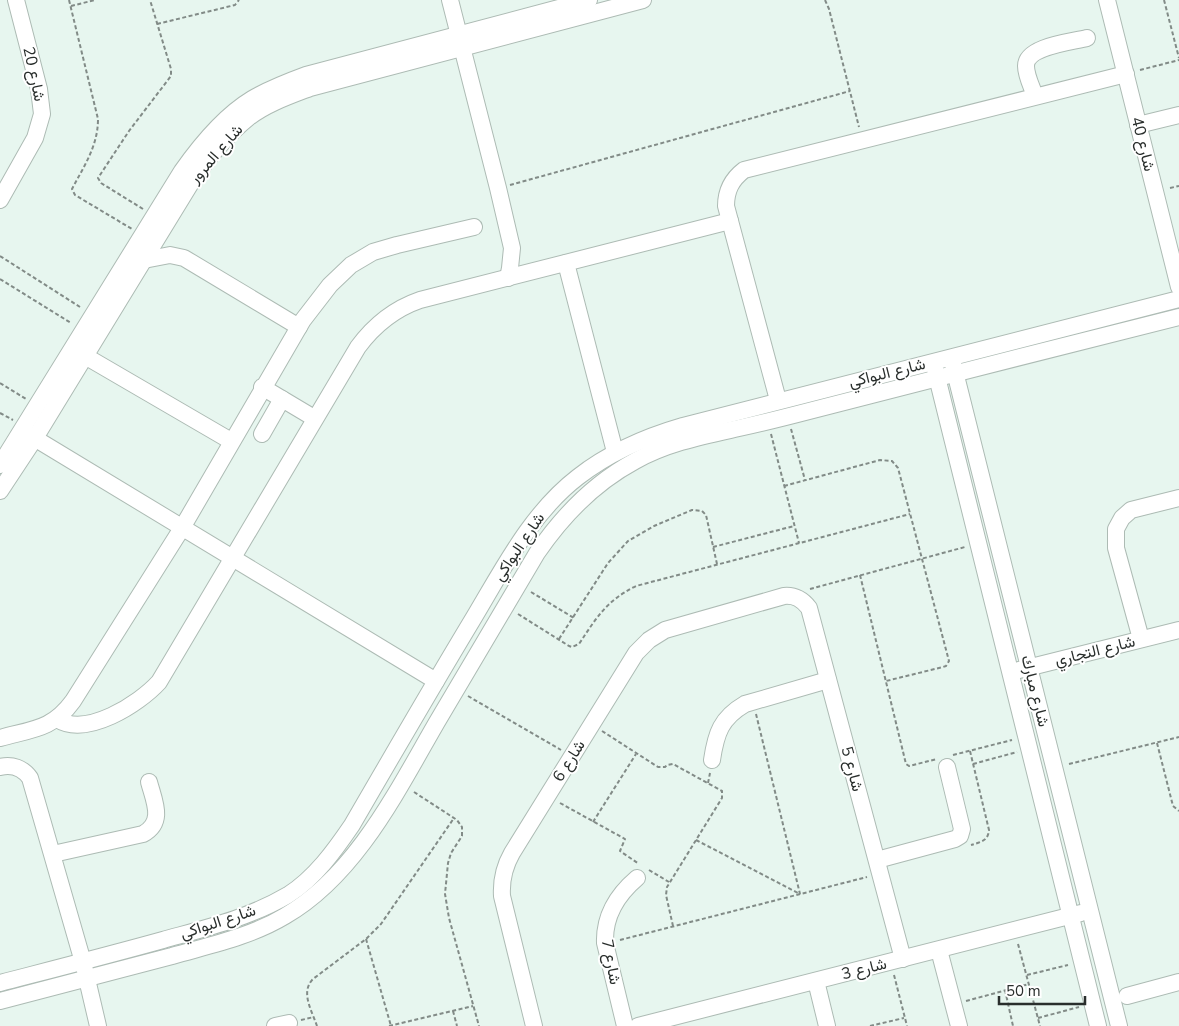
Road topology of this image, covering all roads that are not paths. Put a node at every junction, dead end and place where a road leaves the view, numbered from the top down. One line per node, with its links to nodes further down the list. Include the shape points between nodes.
1 (16, 0): 12 (street, شارع 20, via 41,97 42,114 35,138)
2 (450, 0): 7 (street)
3 (589, 0): 7 (street, شارع المرور)
4 (643, 0): 7 (street, شارع المرور)
5 (1107, 0): 8 (street, شارع 40)
6 (1087, 38): 9 (street, via 1032,53 1026,68)
7 (460, 41): 15 (street, شارع المرور, via 310,88 260,110 239,126 210,157); 15 (street, شارع المرور, via 306,75 252,99 229,116 198,149 154,216); 18 (street, via 512,248)
8 (1126, 74): 9 (street); 11 (street, شارع 40)
9 (1035, 96): 13 (street, via 744,170 728,191 726,206)
10 (1179, 115): 11 (street)
11 (1138, 125): 19 (street, شارع 40)
12 (0, 200)
13 (730, 221): 17 (street); 30 (street)
14 (474, 227): 22 (street, via 385,248 362,258 330,285)
15 (149, 238): 16 (street, شارع المرور); 32 (street, شارع المرور, via 83,331 38,406)
16 (144, 260): 22 (street, via 170,256 184,258); 23 (street, شارع المرور)
17 (566, 263): 18 (street); 35 (street)
18 (508, 278): 31 (street, via 407,304 385,318 358,347)
19 (1179, 287)
20 (1179, 298): 24 (street, شارع البواكي)
21 (1179, 317): 26 (street, شارع البواكي)
22 (299, 327): 28 (street)
23 (85, 356): 32 (street, شارع المرور); 34 (street)
24 (951, 357): 25 (street, شارع البواكي); 26 (street, شارع مبارك)
25 (933, 362): 27 (street, شارع مبارك); 30 (street, شارع البواكي)
26 (956, 373): 27 (street, شارع البواكي); 44 (street, شارع مبارك)
27 (937, 378): 45 (street, شارع مبارك); 62 (street, شارع البواكي, via 686,440 660,449 612,475 564,517 537,553 368,836 345,867 318,894 286,916 233,939)
28 (262, 387): 29 (street); 34 (street)
29 (282, 399): 31 (street); 33 (street)
30 (778, 400): 35 (street, شارع البواكي, via 655,434)
31 (314, 418): 40 (street)
32 (29, 434): 36 (street, شارع المرور); 37 (street, شارع المرور); 39 (street)
33 (262, 434)
34 (231, 441): 39 (street)
35 (615, 452): 47 (street, شارع البواكي, via 578,477 536,519)
36 (0, 465)
37 (0, 491)
38 (1179, 498): 43 (street, via 1131,510 1116,529 1116,548)
39 (182, 528): 40 (street); 48 (street, via 74,701)
40 (232, 559): 47 (street); 48 (street, via 166,673 152,690 124,710 84,724 73,726)
41 (784, 596): 46 (street, شارع 5, via 799,598 809,608); 69 (street, شارع 6, via 665,630 636,653 508,861 502,879 503,905)
42 (1179, 630): 43 (street, شارع التجاري)
43 (1141, 640): 44 (street, شارع التجاري)
44 (1029, 667): 45 (street, شارع التجاري); 57 (street, شارع مبارك)
45 (1010, 672): 58 (street, شارع مبارك)
46 (828, 680): 50 (street, via 739,707 723,723); 55 (street, شارع 5)
47 (436, 681): 61 (street, شارع البواكي, via 339,844 290,894 248,915)
48 (57, 719): 49 (street, via 46,726)
49 (0, 738)
50 (712, 760)
51 (948, 760): 55 (street, via 962,829 960,836)
52 (0, 767): 54 (street, via 16,767 27,773)
53 (149, 782): 54 (street, via 157,817 148,832)
54 (53, 854): 61 (street)
55 (879, 867): 60 (street, شارع 5)
56 (641, 870): 70 (street, شارع 7, via 612,907 604,931)
57 (1090, 910): 58 (street, شارع 3); 75 (street, شارع مبارك)
58 (1071, 916): 59 (street, شارع 3); 74 (street, شارع مبارك)
59 (939, 950): 60 (street, شارع 3); 73 (street)
60 (897, 960): 63 (street, شارع 3)
61 (83, 962): 62 (street); 65 (street, شارع البواكي)
62 (87, 979): 67 (street, شارع البواكي); 68 (street)
63 (816, 981): 71 (street, شارع 3); 72 (street)
64 (1179, 982): 66 (street)
65 (0, 983)
66 (1127, 996)
67 (0, 1001)
68 (98, 1026)
69 (534, 1026)
70 (625, 1026)
71 (638, 1026)
72 (827, 1026)
73 (959, 1026)
74 (1098, 1026)
75 (1119, 1026)

